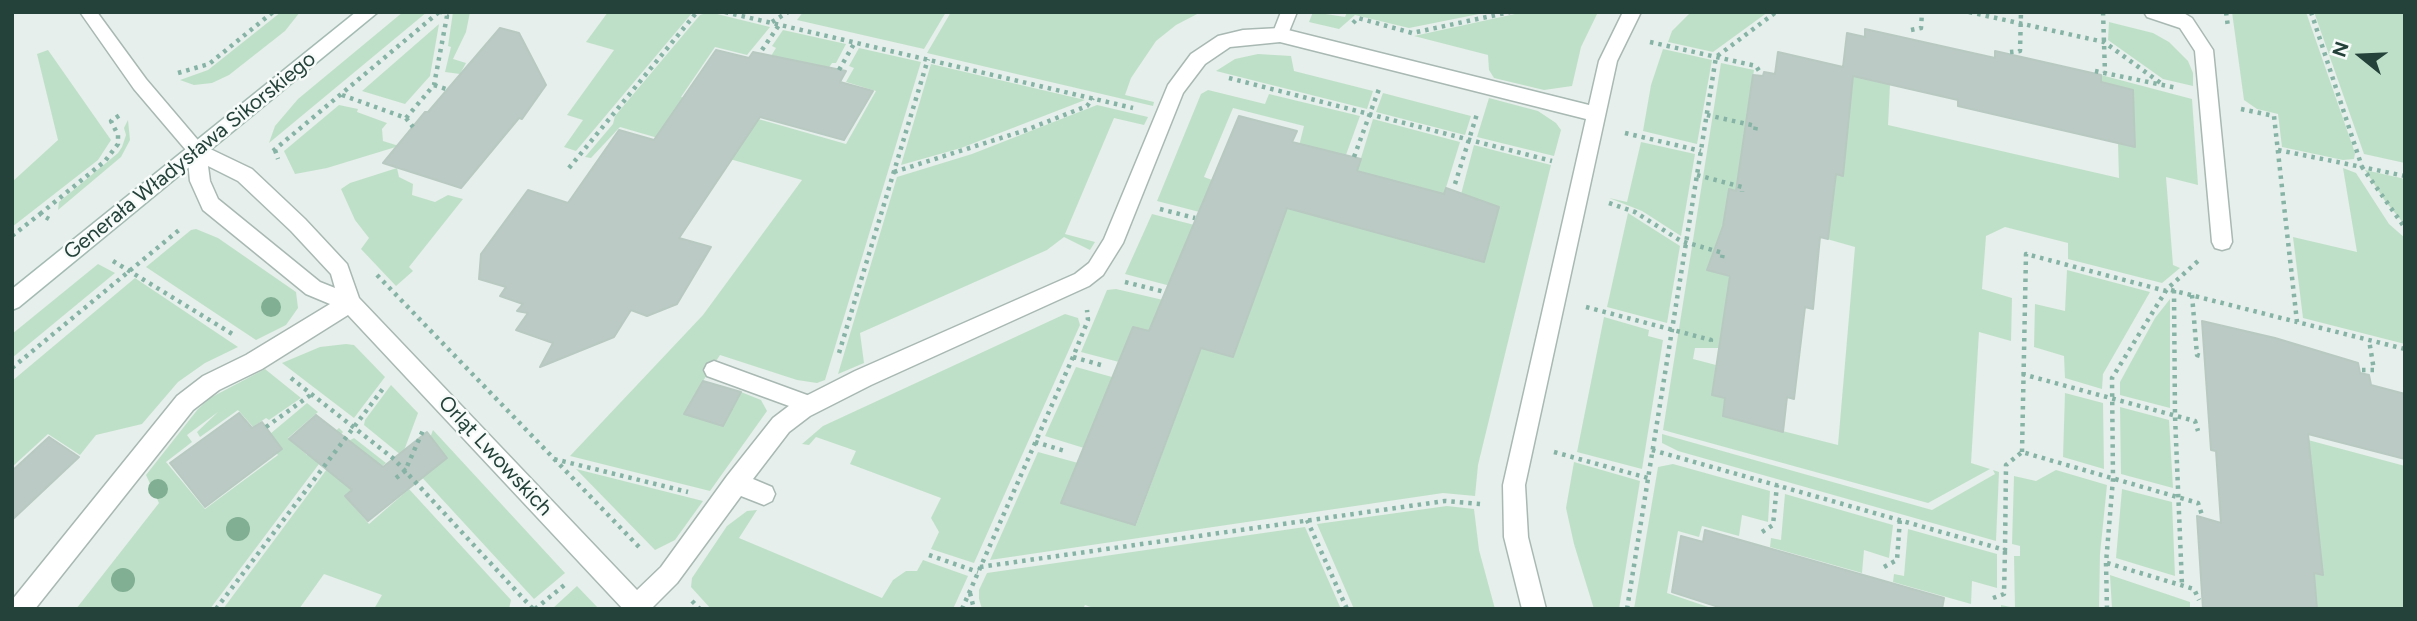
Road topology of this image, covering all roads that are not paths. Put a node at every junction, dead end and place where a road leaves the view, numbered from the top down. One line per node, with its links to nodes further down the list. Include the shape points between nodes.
1 (88, 12): 8 (lane, via 140,84)
2 (369, 12): 8 (street, Generała Władysława Sikorskiego)
3 (1289, 12): 6 (lane)
4 (1632, 12): 7 (street, via 1608,61)
5 (2153, 12): 9 (street, via 2186,23 2204,51)
6 (1280, 35): 7 (street); 13 (street, via 1225,41 1186,72 1113,243 1089,275)
7 (1594, 120): 18 (street, via 1514,485 1513,519)
8 (197, 151): 10 (street, Generała Władysława Sikorskiego); 11 (street, Orląt Lwowskich, via 245,175 298,225 340,270); 11 (street, Orląt Lwowskich, via 200,181 210,204 313,288)
9 (2222, 242)
10 (12, 301)
11 (350, 303): 16 (street, Orląt Lwowskich); 17 (street, via 211,383 185,403)
12 (714, 370): 13 (lane)
13 (811, 405): 14 (street, via 781,425)
14 (735, 483): 15 (street); 16 (street, via 669,575)
15 (764, 494)
16 (638, 608)
17 (20, 609)
18 (1534, 609)

